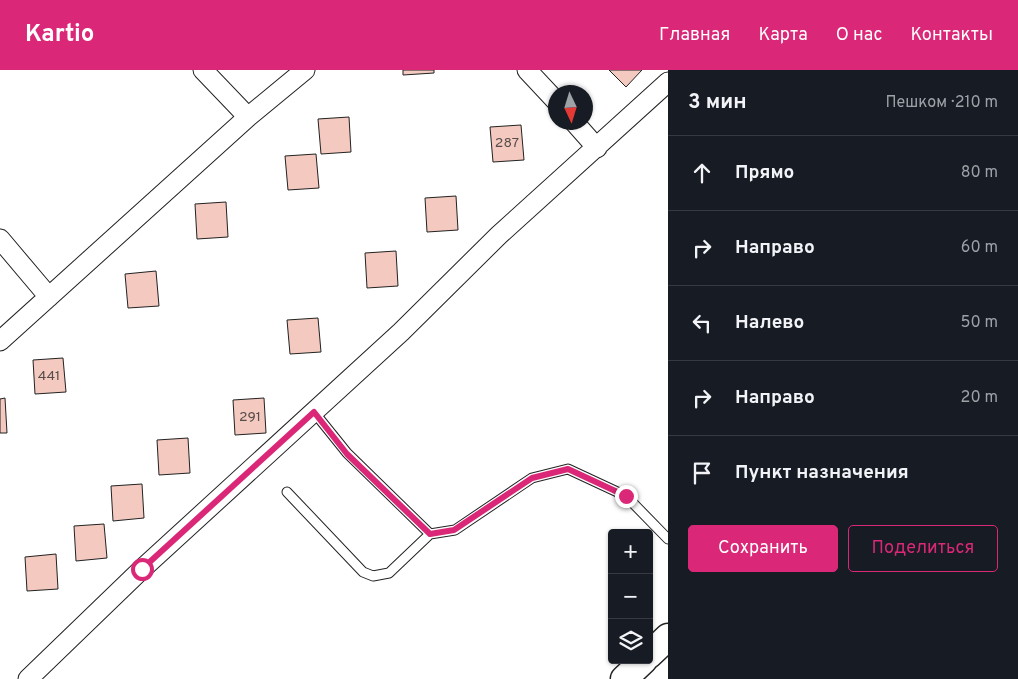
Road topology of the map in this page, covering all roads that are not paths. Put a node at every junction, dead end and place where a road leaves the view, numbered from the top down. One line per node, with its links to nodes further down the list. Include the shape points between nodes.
1 (203, 70): 6 (street)
2 (304, 70): 6 (street)
3 (527, 70): 5 (street)
4 (668, 82): 8 (street)
5 (548, 93)
6 (248, 117): 10 (street)
7 (581, 130): 8 (street)
8 (597, 148): 12 (street, via 499,235)
9 (0, 239): 10 (street)
10 (50, 297): 11 (street)
11 (0, 341)
12 (314, 412): 14 (lane, via 347,454); 19 (street, via 142,569)
13 (287, 492): 14 (lane, via 364,572 373,576 389,572)
14 (430, 534): 15 (lane, via 454,530 532,478 568,469 626,496)
15 (668, 539)
16 (668, 638): 17 (main road)
17 (653, 651)
18 (640, 664): 20 (main road)
19 (28, 679)
20 (624, 679)

